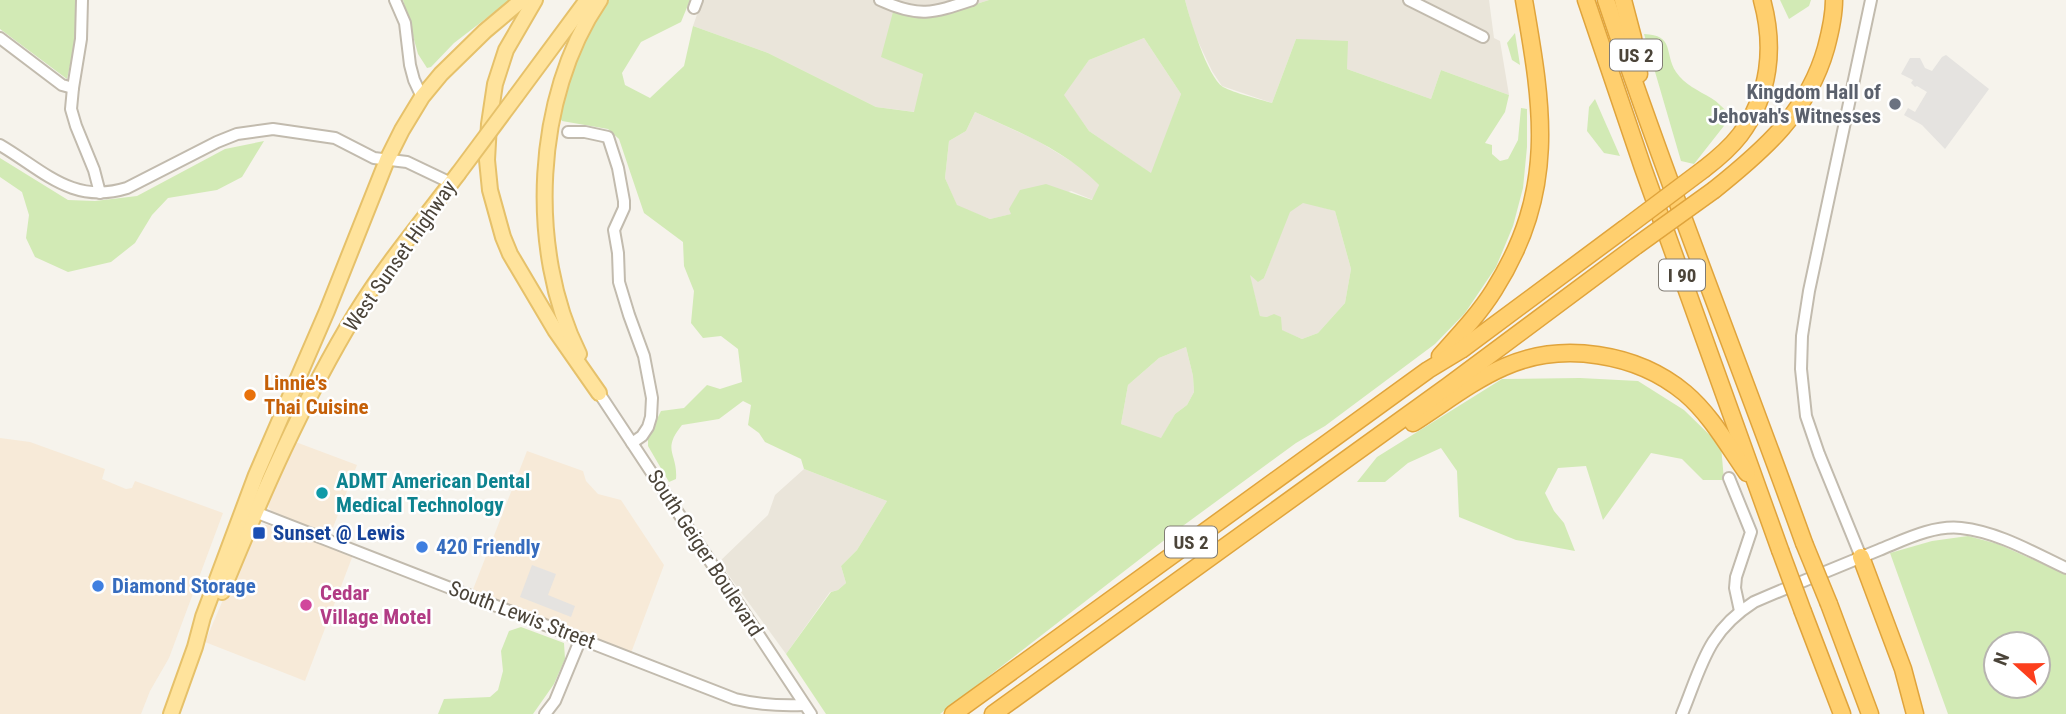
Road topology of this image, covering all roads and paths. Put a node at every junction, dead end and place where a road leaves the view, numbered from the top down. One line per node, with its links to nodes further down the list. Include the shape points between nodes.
1 (82, 0): 19 (street)
2 (395, 0): 20 (street)
3 (522, 0): 20 (main road, West Sunset Highway, via 453,61)
4 (535, 0): 30 (main road, via 506,50 495,84 488,176 510,254)
5 (587, 0): 27 (main road, West Sunset Highway, bridge)
6 (600, 0): 21 (main road, via 568,62)
7 (880, 0): 8 (street, via 916,12)
8 (972, 0)
9 (1409, 0): 17 (street)
10 (1524, 0): 29 (highway, US 2, via 1540,118 1534,200 1511,261 1494,290)
11 (1586, 0): 34 (highway, I 90)
12 (1606, 0): 22 (highway, I 90)
13 (1623, 0): 22 (highway, US 2)
14 (1762, 0): 29 (highway, US 2, bridge, via 1770,42 1763,89 1753,113 1725,152)
15 (1834, 0): 32 (highway, US 2, bridge, via 1822,61 1796,113 1769,144 1714,190)
16 (1871, 0): 36 (street, via 1809,290 1801,369 1806,416)
17 (1483, 37)
18 (0, 38): 19 (street, via 62,85)
19 (73, 88): 28 (street, via 71,109)
20 (422, 97): 26 (main road, West Sunset Highway)
21 (554, 111): 23 (street, via 558,124); 25 (main road)
22 (1644, 111): 47 (highway, I 90, bridge)
23 (568, 132): 25 (street); 31 (street, via 608,136 618,168 624,201 614,230 620,282 652,398 648,427)
24 (0, 145): 28 (street, via 52,180)
25 (549, 150): 30 (main road, via 545,214 553,277 573,341)
26 (387, 160): 27 (street, via 407,162); 28 (street, via 335,138 273,129 237,134 127,188); 35 (main road, West Sunset Highway, via 263,456)
27 (454, 179): 35 (main road, West Sunset Highway, via 350,323)
28 (100, 193)
29 (1428, 370): 43 (highway, US 2)
30 (598, 393): 31 (street, South Geiger Boulevard)
31 (632, 443): 40 (street, South Geiger Boulevard)
32 (1363, 446): 34 (highway, via 1403,429 1513,363 1546,355 1598,355 1659,375 1686,394 1714,424); 44 (highway, US 2)
33 (1729, 478): 38 (street, via 1751,532 1736,576)
34 (1760, 491): 46 (highway, I 90, bridge)
35 (250, 510): 39 (street, South Lewis Street); 41 (main road, West Sunset Highway, via 203,617)
36 (1861, 557): 37 (street, via 1923,534 1957,528 1997,537); 38 (street); 48 (highway)
37 (2066, 568)
38 (1740, 611): 45 (street, via 1718,632)
39 (581, 638): 40 (street, South Lewis Street, via 735,699); 42 (street)
40 (808, 709)
41 (171, 714)
42 (545, 714)
43 (953, 714)
44 (993, 714)
45 (1682, 714)
46 (1842, 714)
47 (1870, 714)
48 (1915, 714)

